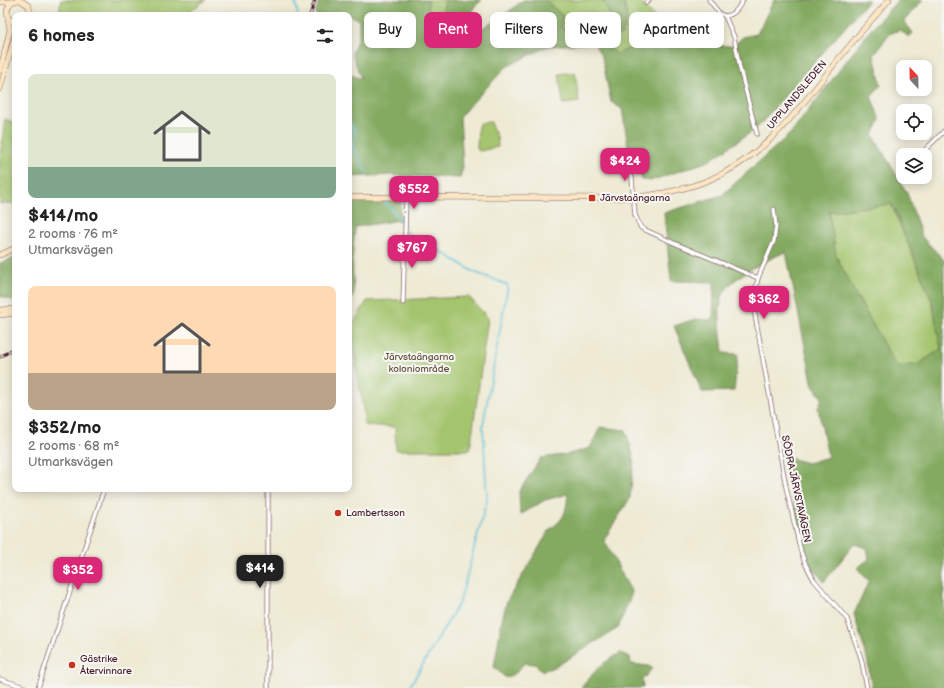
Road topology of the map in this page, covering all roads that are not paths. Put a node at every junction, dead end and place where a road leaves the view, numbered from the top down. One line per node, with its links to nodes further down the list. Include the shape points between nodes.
1 (649, 0): 8 (street)
2 (710, 0): 11 (street, via 720,14)
3 (743, 0): 11 (street, via 734,13)
4 (889, 0): 22 (street, UPPLANDSLEDEN, via 792,119 759,150 741,163 708,180 670,192)
5 (16, 1): 6 (street); 7 (street); 10 (street, via 7,10)
6 (0, 2)
7 (28, 3)
8 (646, 3)
9 (0, 10): 10 (street)
10 (8, 16): 12 (street); 14 (street, via 10,30)
11 (725, 16): 17 (street, via 734,37)
12 (12, 20)
13 (12, 47): 15 (street)
14 (0, 72)
15 (0, 89)
16 (944, 131): 18 (street)
17 (757, 134)
18 (927, 148)
19 (628, 163): 22 (street)
20 (352, 196): 21 (street, UPPLANDSLEDEN)
21 (406, 196): 22 (street, UPPLANDSLEDEN); 27 (street)
22 (633, 198): 26 (street, via 638,222 646,231)
23 (774, 209): 26 (street, SÖDRA JÄRVSTAVÄGEN, via 774,241)
24 (12, 249): 25 (street)
25 (0, 255)
26 (758, 278): 38 (street, SÖDRA JÄRVSTAVÄGEN, via 754,311 786,487 801,552 814,580 847,619 861,658)
27 (403, 303)
28 (12, 309): 29 (street)
29 (0, 310)
30 (12, 313): 31 (street)
31 (0, 315)
32 (103, 492): 36 (street)
33 (268, 492): 37 (street)
34 (0, 679): 35 (street)
35 (27, 688)
36 (38, 688)
37 (268, 688)
38 (867, 688)

